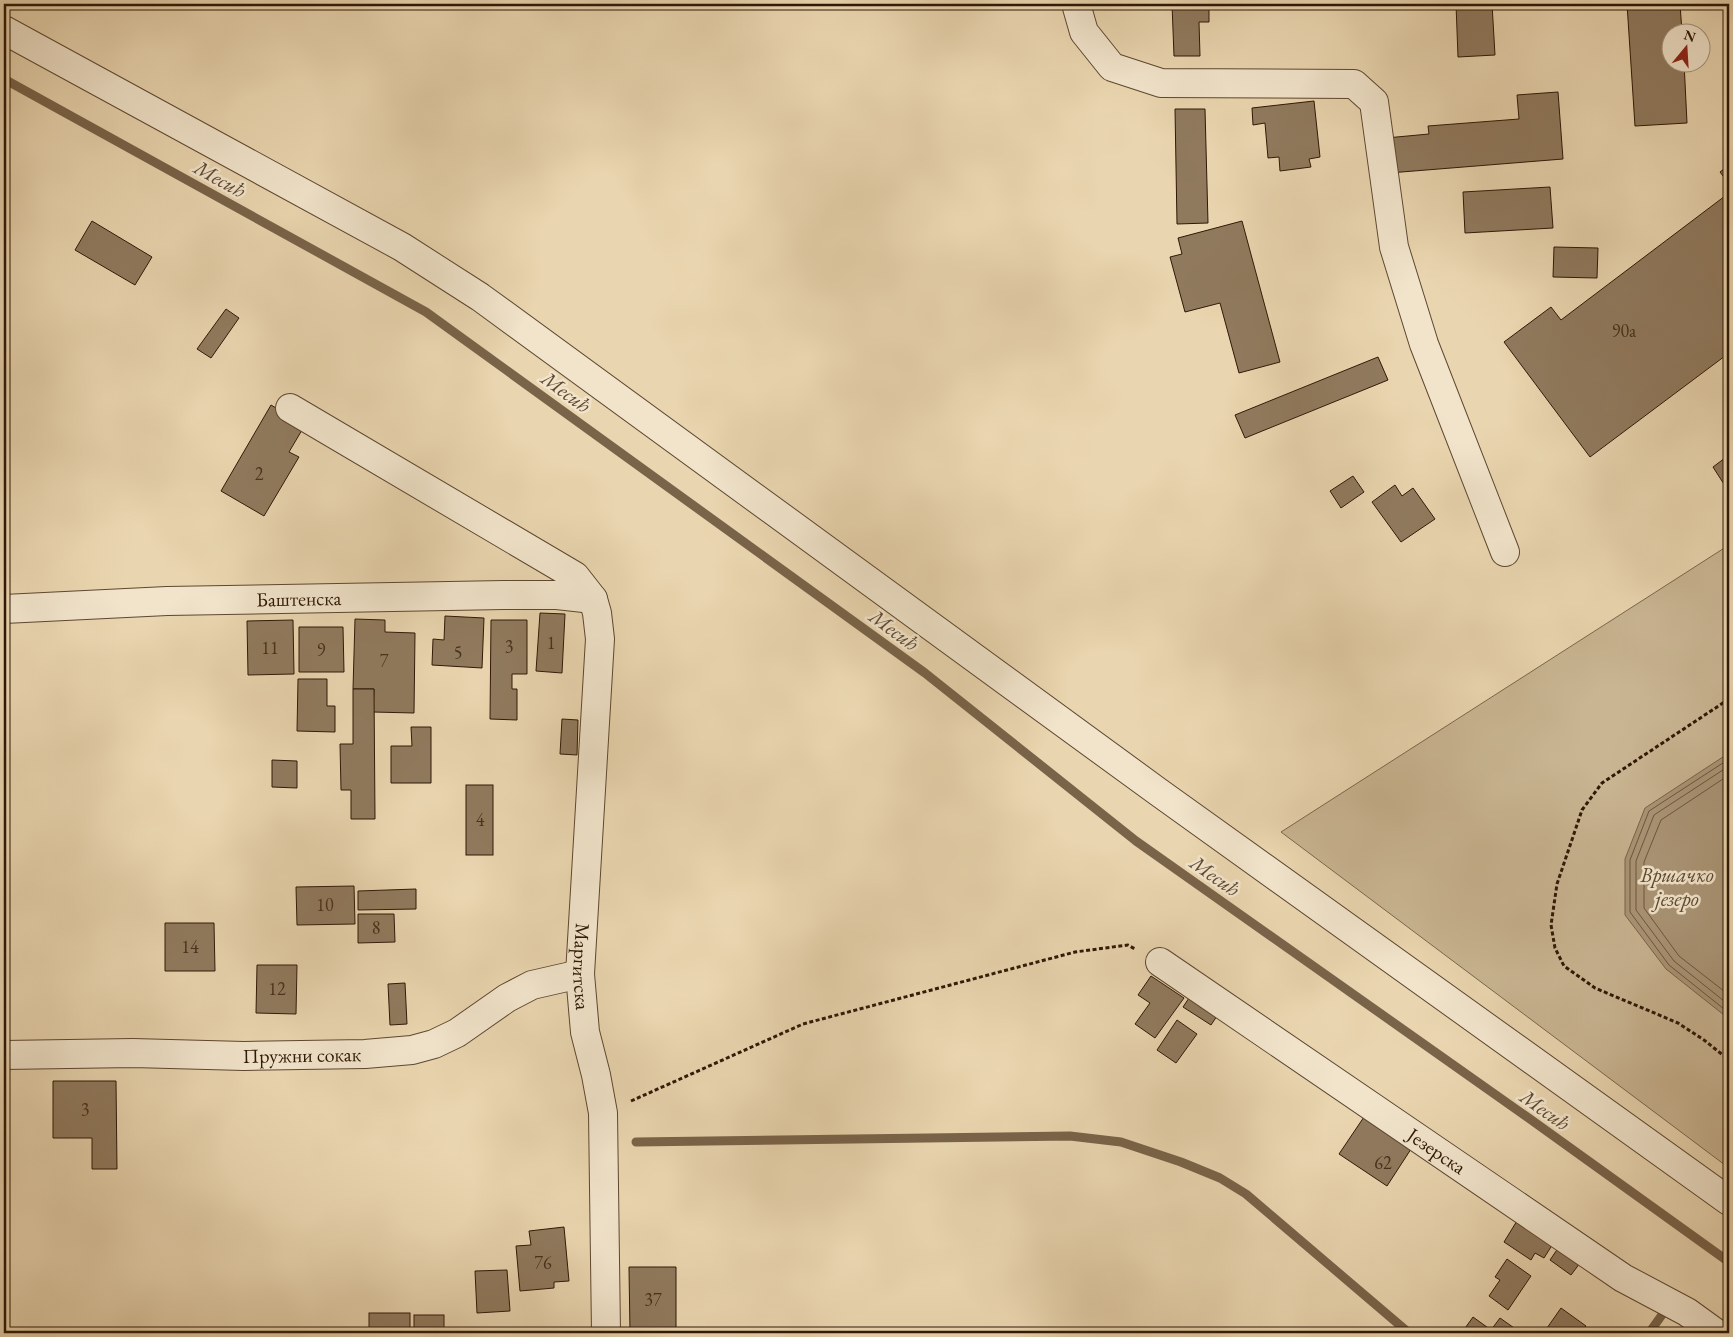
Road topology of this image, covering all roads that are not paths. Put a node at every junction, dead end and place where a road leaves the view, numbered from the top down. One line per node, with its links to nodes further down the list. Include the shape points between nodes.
1 (1076, 4): 4 (street, via 1084,32 1112,67 1161,83 1354,84 1374,102 1394,247 1424,344)
2 (4, 30): 10 (street, via 402,247 480,296 1157,791)
3 (290, 408): 5 (street, via 575,576)
4 (1506, 552)
5 (593, 599): 6 (street, Баштенска, via 504,594 167,601); 8 (street, Маргитска, via 600,639)
6 (4, 609)
7 (1160, 962): 12 (street, Језерска, via 1623,1278 1687,1312)
8 (580, 974): 9 (street, Пружни сокак, via 532,985 456,1033 412,1050 244,1056 133,1053); 11 (street, Маргитска, via 585,1032 603,1113)
9 (4, 1055)
10 (1729, 1201)
11 (606, 1333)
12 (1716, 1333)

